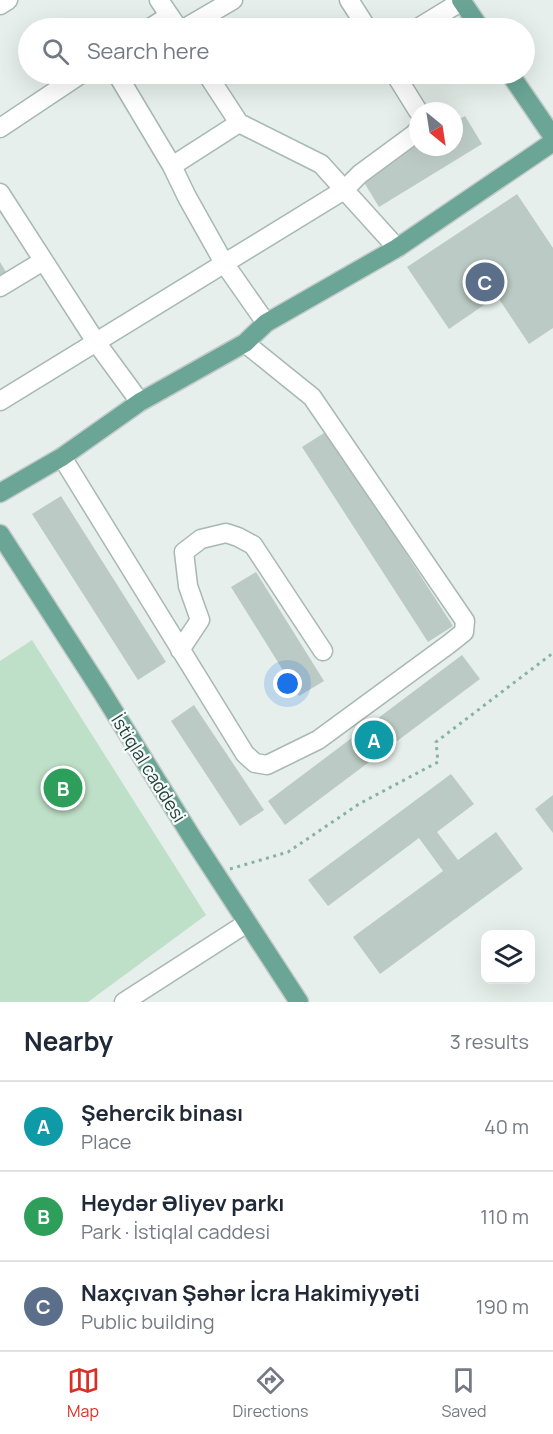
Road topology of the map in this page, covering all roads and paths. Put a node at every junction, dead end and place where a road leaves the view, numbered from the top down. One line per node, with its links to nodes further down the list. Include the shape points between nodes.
1 (8, 0): 6 (street)
2 (159, 0): 7 (street)
3 (233, 0): 8 (street)
4 (349, 0): 9 (street)
5 (462, 1): 10 (street); 11 (main road)
6 (0, 5)
7 (171, 18)
8 (202, 18)
9 (361, 18)
10 (434, 18)
11 (473, 18)
12 (66, 84): 19 (street)
13 (123, 84): 23 (street)
14 (214, 84): 18 (street)
15 (401, 84): 17 (street)
16 (517, 84): 20 (main road)
17 (412, 102)
18 (239, 123): 23 (street); 24 (street, via 321,164)
19 (0, 128)
20 (553, 137)
21 (409, 138): 24 (street)
22 (553, 142): 26 (main road)
23 (172, 166): 28 (street)
24 (344, 190): 26 (street); 28 (street)
25 (0, 194): 27 (street)
26 (397, 248): 30 (main road)
27 (43, 261): 29 (street); 31 (street)
28 (224, 263): 30 (street); 31 (street)
29 (0, 287)
30 (266, 323): 32 (main road)
31 (96, 342): 33 (street); 34 (street)
32 (245, 343): 34 (main road); 38 (street, via 312,397 465,621 464,632 318,740 267,765 255,763 245,754)
33 (0, 401)
34 (140, 402): 35 (main road)
35 (62, 457): 36 (main road); 38 (street)
36 (0, 494)
37 (0, 534): 41 (main road, İstiqlal caddesi)
38 (180, 650): 39 (street, via 200,620 188,586 183,552 201,539 226,533 253,545)
39 (323, 651)
40 (553, 653): 41 (path, via 436,742 438,762 359,804 288,852)
41 (215, 873): 42 (main road, İstiqlal caddesi)
42 (247, 923): 43 (street); 44 (main road, İstiqlal caddesi)
43 (124, 1002)
44 (299, 1002)

